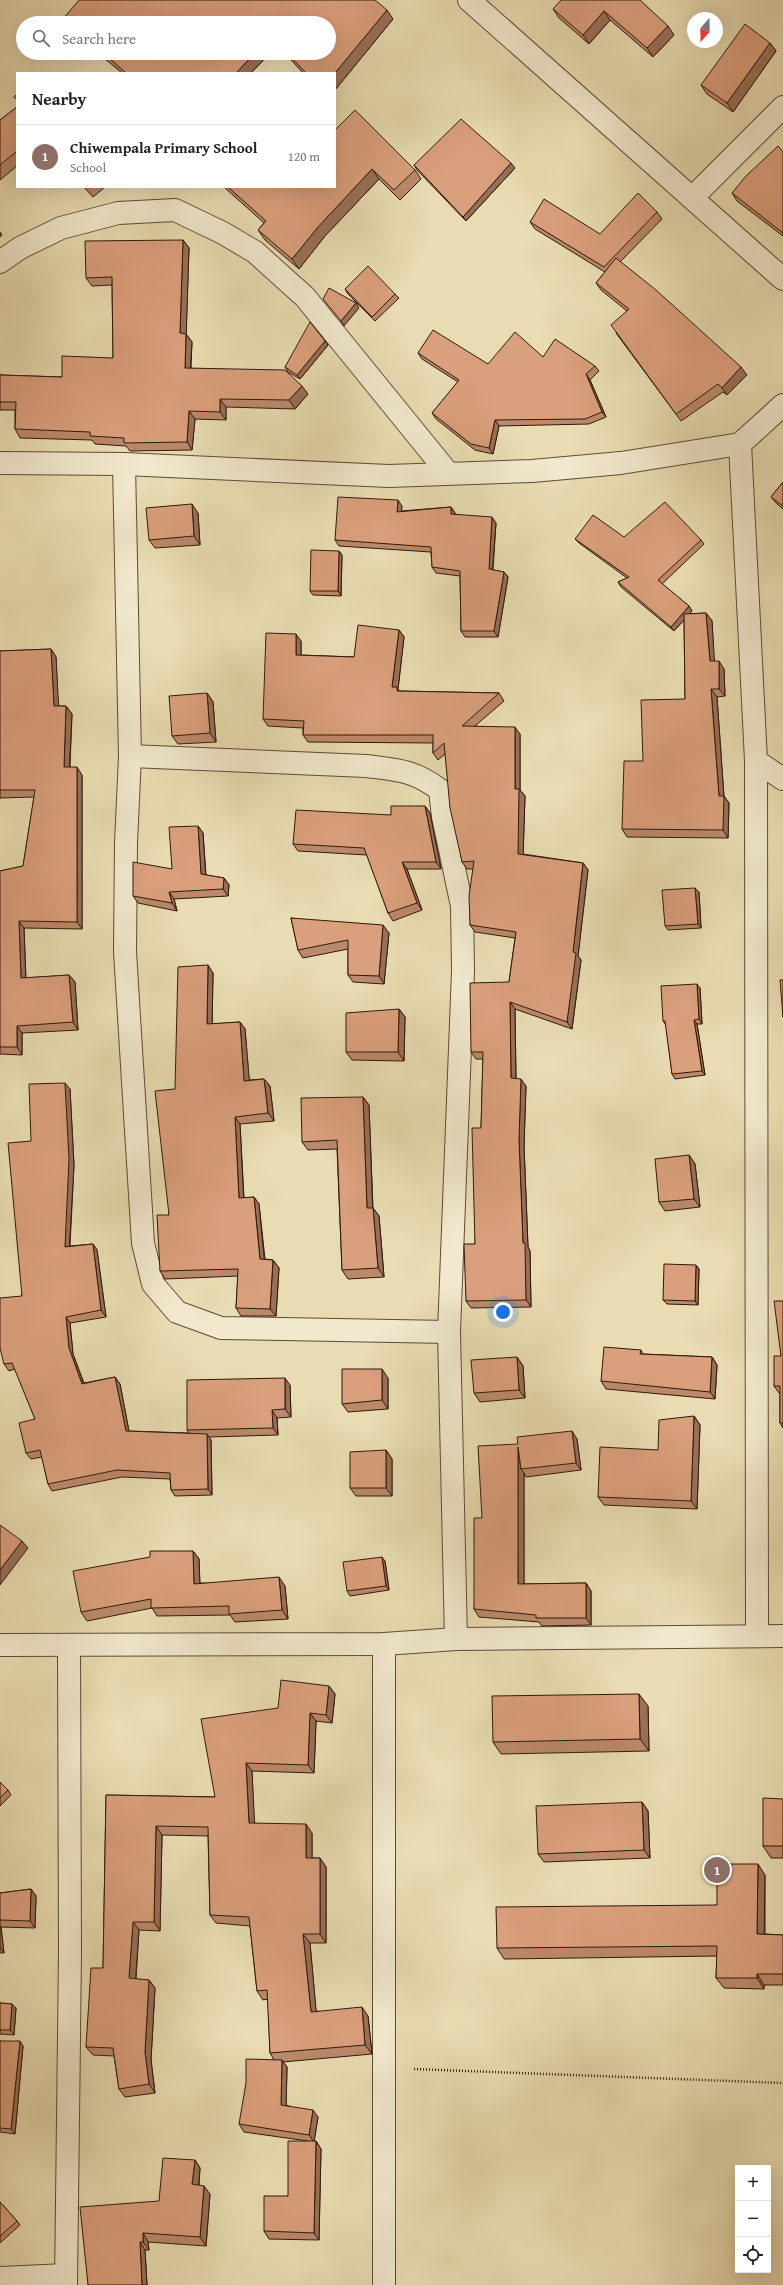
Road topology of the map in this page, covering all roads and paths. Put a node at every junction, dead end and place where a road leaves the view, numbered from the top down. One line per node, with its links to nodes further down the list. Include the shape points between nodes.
1 (469, 0): 3 (street)
2 (783, 107): 3 (street)
3 (692, 197): 5 (street)
4 (0, 262): 10 (street, via 20,248 61,228 118,212 175,210 210,226 255,252 305,297)
5 (783, 279)
6 (783, 405): 7 (street)
7 (740, 444): 10 (street, via 621,463 532,471); 12 (street)
8 (0, 463): 9 (street)
9 (124, 464): 10 (street, via 389,476); 11 (street)
10 (448, 473)
11 (130, 756): 14 (street, via 125,952 143,1243 153,1284 177,1312 221,1328); 14 (street, via 366,766 401,770 424,777 440,790 443,817 462,906 463,971)
12 (756, 760): 13 (street); 15 (street)
13 (783, 779)
14 (449, 1332): 17 (street)
15 (757, 1636): 16 (street); 17 (street)
16 (783, 1636)
17 (456, 1639): 18 (street)
18 (384, 1644): 20 (street); 21 (street)
19 (0, 1645): 20 (street)
20 (69, 1646): 24 (street, via 70,1953)
21 (384, 2068): 22 (path); 25 (street)
22 (783, 2083)
23 (0, 2278): 24 (street)
24 (66, 2280)
25 (384, 2285)

